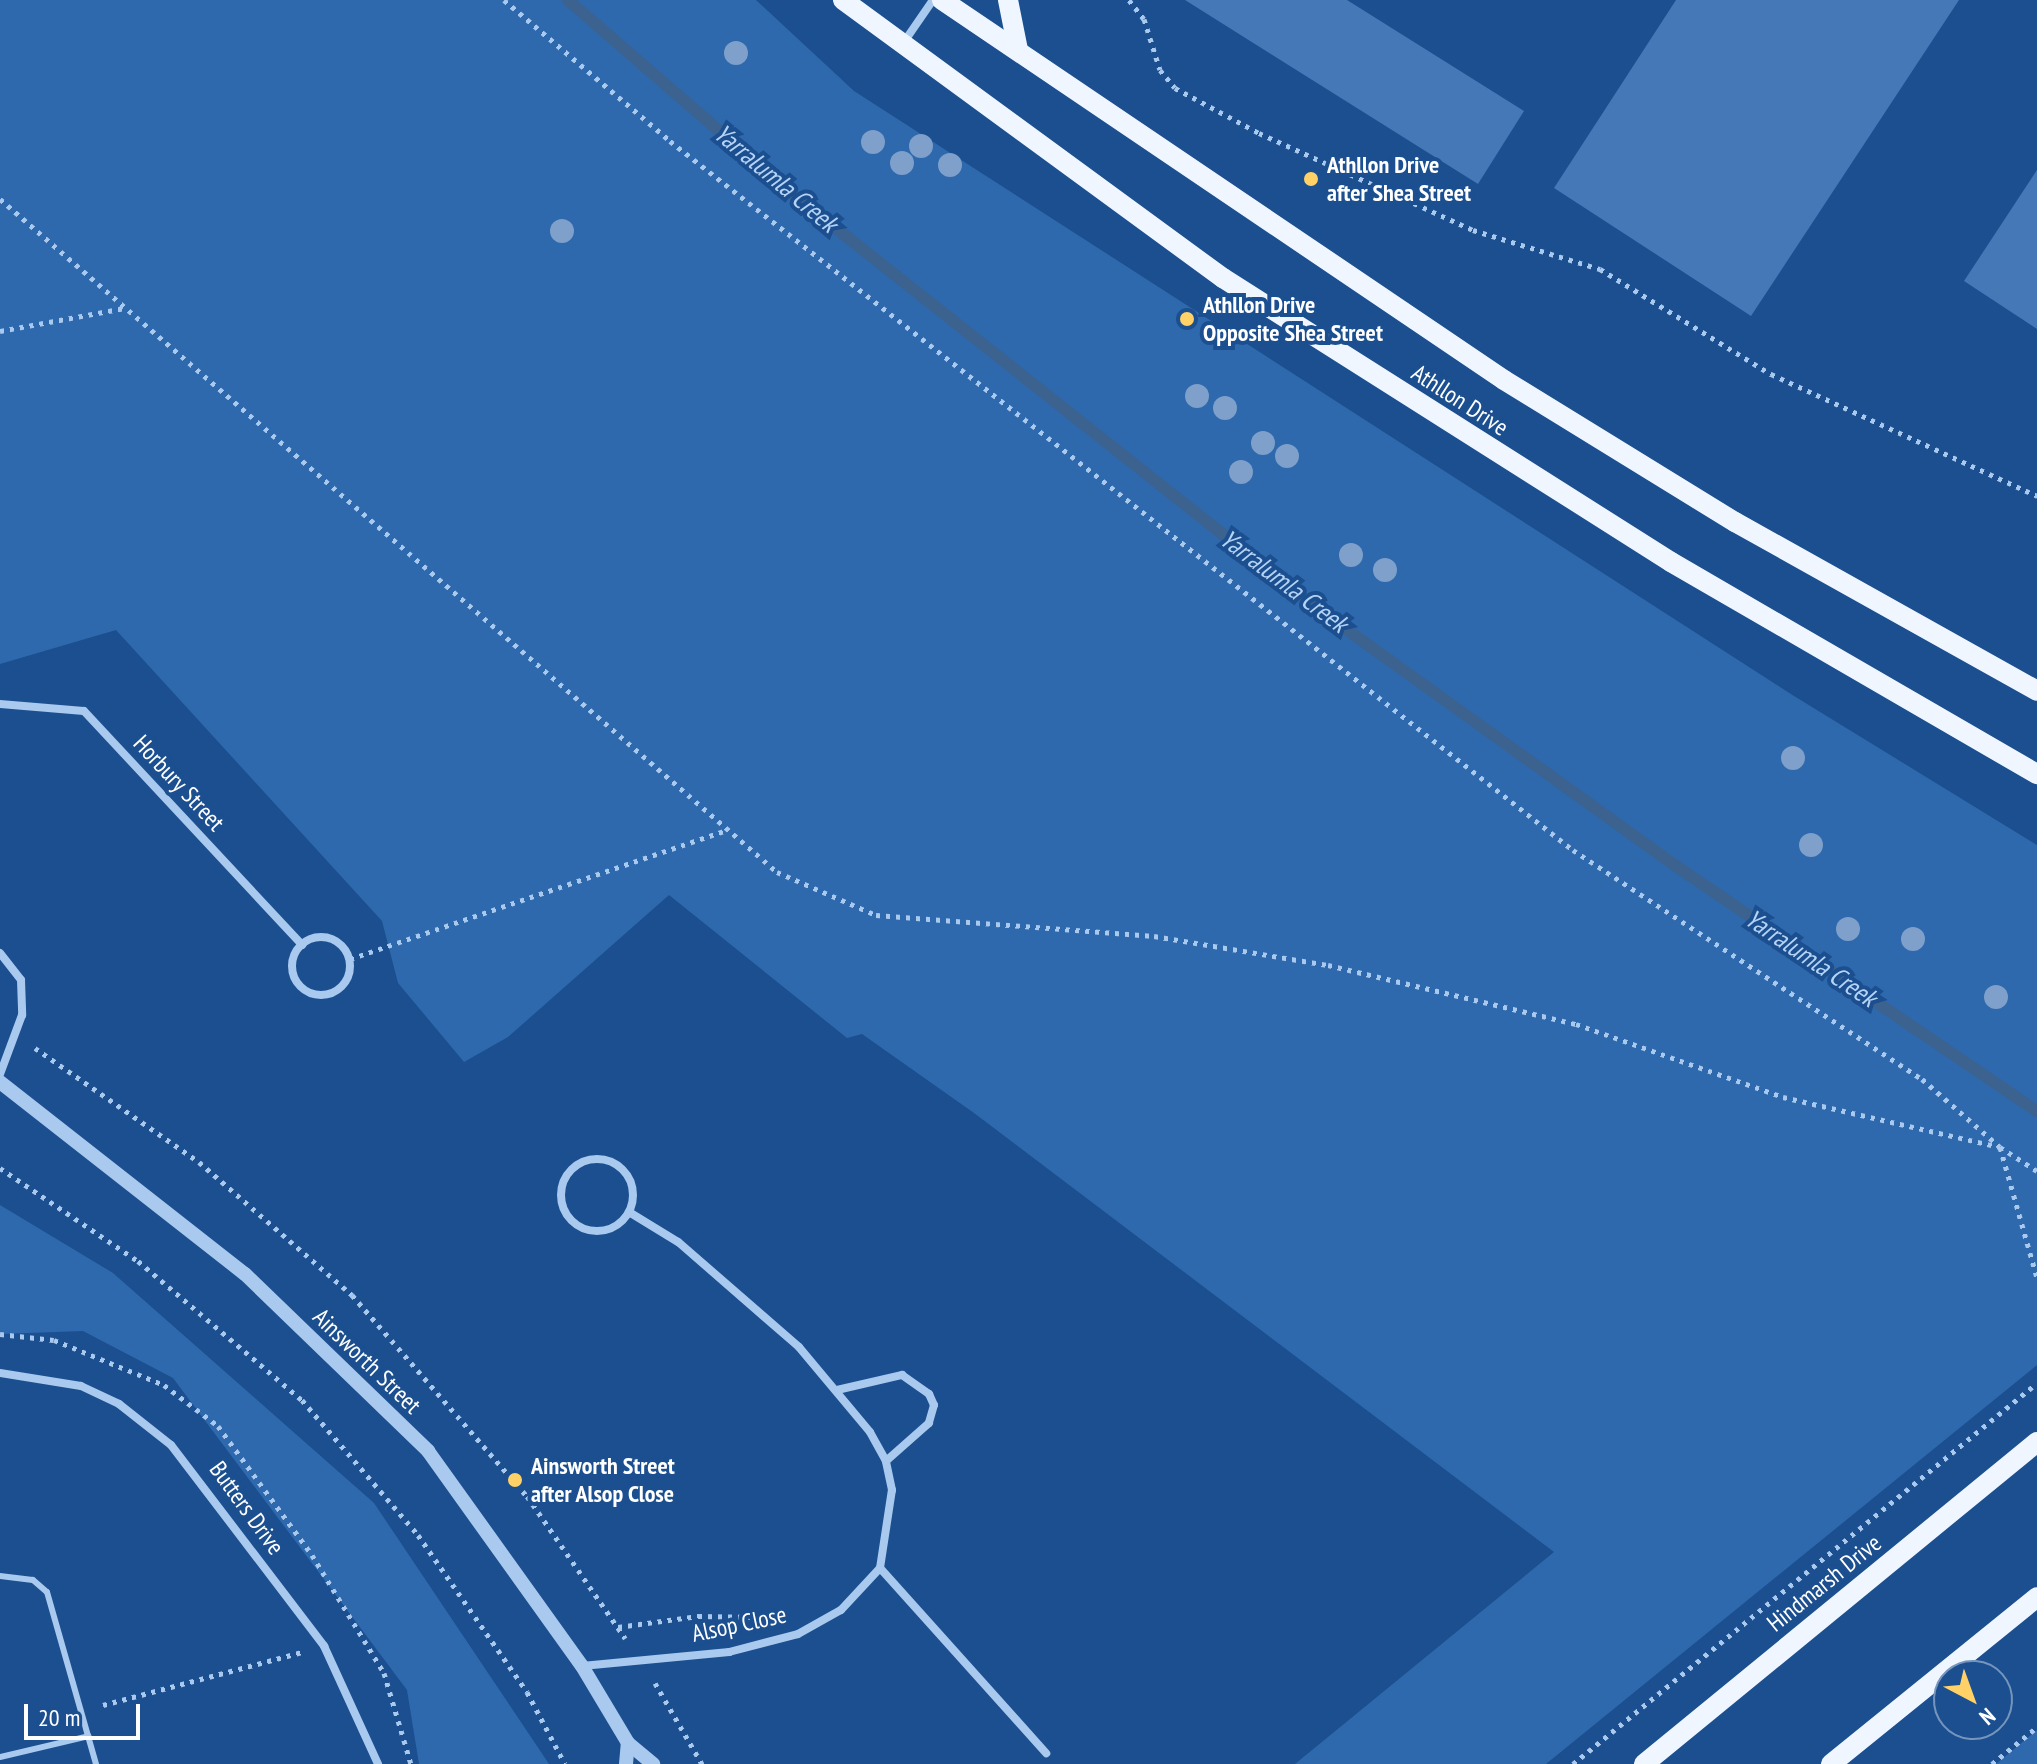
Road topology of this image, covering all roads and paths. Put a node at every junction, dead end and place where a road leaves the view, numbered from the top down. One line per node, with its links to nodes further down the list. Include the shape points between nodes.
1 (504, 0): 23 (path, via 670,141 1573,850 1922,1079)
2 (843, 0): 7 (main road, Athllon Drive)
3 (933, 0): 7 (street)
4 (942, 0): 8 (main road, Athllon Drive)
5 (1008, 0): 8 (main road)
6 (1129, 0): 12 (path, via 1144,19 1160,70 1189,96 1473,230 1600,269 1771,374)
7 (901, 46): 15 (main road, Athllon Drive, via 1202,264 1438,417 1823,654)
8 (1018, 50): 13 (main road, Athllon Drive, via 1504,380 1735,522)
9 (0, 199): 10 (path)
10 (126, 308): 11 (path); 16 (path)
11 (0, 331)
12 (2037, 496)
13 (2037, 691)
14 (0, 704): 17 (street, Horbury Street, via 84,711)
15 (2037, 774)
16 (728, 829): 19 (path); 23 (path, via 777,872 876,915 1154,936 1328,965 1576,1024 1783,1097)
17 (302, 945): 19 (street, via 323,936 335,940); 19 (street, via 291,962 293,977 312,994 337,992 350,971)
18 (0, 953): 20 (street, via 21,980 22,1015)
19 (350, 959)
20 (14, 1036): 21 (street); 37 (path, via 199,1162 352,1295 527,1496)
21 (0, 1074)
22 (0, 1082): 40 (street, Ainsworth Street, via 245,1274 428,1451)
23 (2000, 1147): 25 (path); 27 (path)
24 (0, 1168): 49 (path, via 138,1261 302,1400 418,1535 527,1692)
25 (2037, 1171)
26 (629, 1212): 26 (street, via 601,1232 574,1224 560,1201 566,1175 589,1159 618,1165 633,1191); 30 (street, via 690,1252 799,1347)
27 (2037, 1278)
28 (0, 1373): 38 (street, Butters Drive, via 81,1386 146,1424 192,1467)
29 (2037, 1383): 53 (path)
30 (837, 1390): 32 (street); 32 (street, via 902,1375 929,1394 929,1423)
31 (2037, 1442): 54 (main road, Hindmarsh Drive)
32 (886, 1461): 33 (street, via 892,1490)
33 (880, 1568): 39 (street, Alsop Close, via 841,1610 798,1634 729,1652); 45 (street)
34 (0, 1576): 41 (lane, via 33,1580 47,1592)
35 (2037, 1597): 55 (main road)
36 (769, 1619): 37 (path, via 698,1616)
37 (617, 1627): 39 (path)
38 (324, 1646): 41 (path); 48 (street, Butters Drive)
39 (639, 1660): 40 (street, Alsop Close); 52 (path)
40 (582, 1666): 44 (street, Ainsworth Street)
41 (82, 1710): 43 (lane)
42 (2037, 1727): 56 (path)
43 (89, 1736): 46 (lane); 47 (lane)
44 (628, 1743): 50 (street); 51 (street, Ainsworth Street)
45 (1046, 1753)
46 (0, 1757)
47 (96, 1764)
48 (378, 1764)
49 (565, 1764)
50 (626, 1764)
51 (653, 1764)
52 (702, 1764)
53 (1573, 1764)
54 (1644, 1764)
55 (1831, 1764)
56 (1992, 1764)

